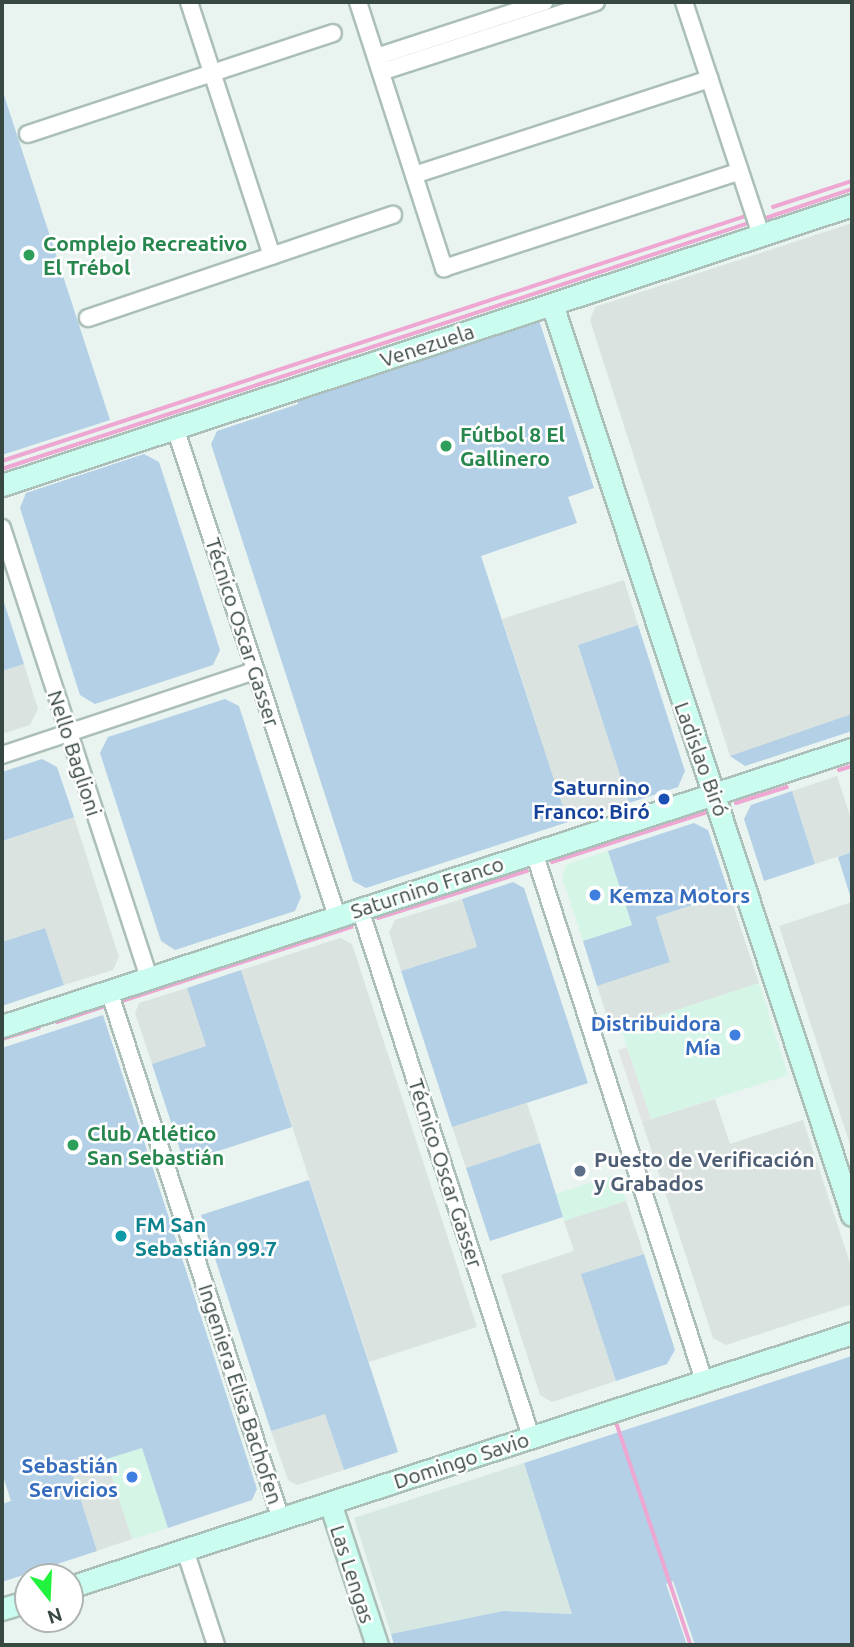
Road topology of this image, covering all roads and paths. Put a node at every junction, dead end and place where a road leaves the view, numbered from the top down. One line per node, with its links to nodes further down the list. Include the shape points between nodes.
1 (189, 2): 8 (street)
2 (358, 2): 7 (street)
3 (544, 2): 7 (street)
4 (596, 2): 7 (street)
5 (684, 2): 9 (street)
6 (333, 33): 8 (street)
7 (378, 65): 12 (street)
8 (212, 73): 10 (street); 16 (street)
9 (710, 79): 11 (street); 12 (street)
10 (28, 134)
11 (740, 171): 12 (street, via 444,268); 15 (street)
12 (414, 175)
13 (852, 205): 15 (street, Venezuela)
14 (393, 215): 16 (street)
15 (761, 235): 17 (street, Venezuela)
16 (272, 256): 18 (street)
17 (552, 304): 19 (street, Venezuela); 26 (street, Ladislao Biró)
18 (88, 318)
19 (175, 428): 20 (street, Venezuela); 22 (street, Técnico Oscar Gasser)
20 (2, 485)
21 (2, 528): 23 (street, Nello Baglioni)
22 (255, 671): 23 (street); 29 (street, Técnico Oscar Gasser)
23 (69, 733): 25 (street); 30 (street, Nello Baglioni)
24 (852, 749): 26 (street, Saturnino Franco)
25 (2, 755)
26 (713, 794): 27 (street, Saturnino Franco); 33 (street, Ladislao Biró)
27 (534, 852): 28 (street, Saturnino Franco); 35 (street)
28 (360, 909): 29 (street, Saturnino Franco); 36 (street, Técnico Oscar Gasser)
29 (337, 916): 30 (street, Saturnino Franco)
30 (149, 978): 31 (street, Saturnino Franco)
31 (109, 991): 32 (street, Saturnino Franco); 38 (street, Ingeniera Elisa Bachofen)
32 (2, 1026)
33 (852, 1214)
34 (852, 1333): 35 (street, Domingo Savio)
35 (704, 1381): 36 (street, Domingo Savio)
36 (531, 1437): 37 (street, Domingo Savio)
37 (330, 1503): 38 (street, Domingo Savio); 42 (street, Las Lengas)
38 (281, 1518): 39 (street, Domingo Savio)
39 (185, 1550): 40 (street, Domingo Savio); 41 (street)
40 (84, 1582)
41 (216, 1645)
42 (377, 1645)

